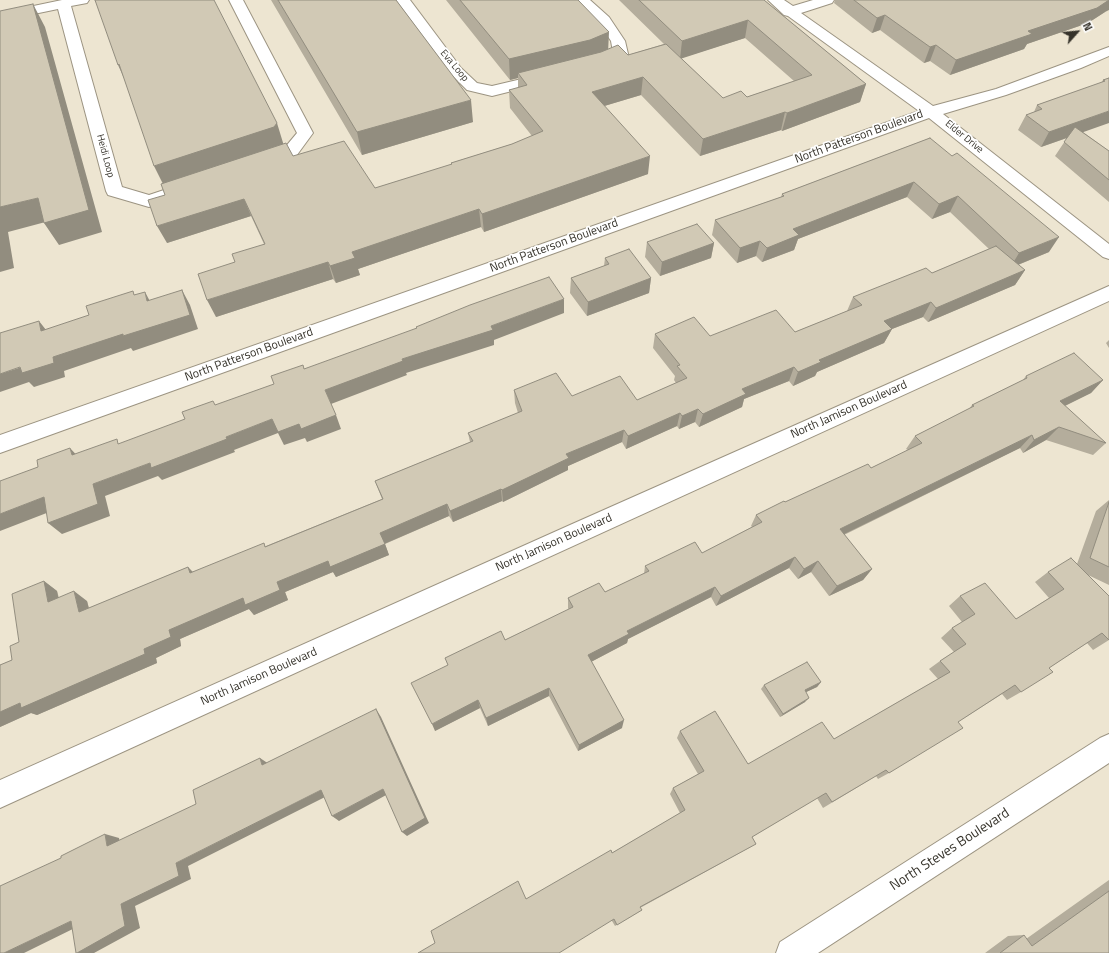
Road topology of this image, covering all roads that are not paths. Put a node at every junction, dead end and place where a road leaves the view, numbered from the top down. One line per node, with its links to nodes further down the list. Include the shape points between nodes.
1 (82, 0): 7 (street)
2 (236, 0): 14 (street, via 306,133 288,155)
3 (403, 0): 12 (street, Eva Loop, via 456,71 472,87 492,91)
4 (582, 0): 11 (street, via 604,20 618,41 621,54)
5 (774, 0): 8 (street, Elder Drive)
6 (827, 0): 8 (street)
7 (63, 4): 9 (street); 15 (street, Heidi Loop, via 114,191 149,201)
8 (789, 12): 13 (street, Elder Drive)
9 (0, 18)
10 (1109, 51): 13 (street, North Patterson Boulevard, via 1001,92)
11 (588, 67)
12 (557, 75)
13 (931, 112): 16 (street, Elder Drive); 18 (street, North Patterson Boulevard)
14 (251, 167)
15 (193, 186)
16 (1109, 253)
17 (1109, 293): 20 (street, North Jamison Boulevard)
18 (0, 444)
19 (1109, 747): 21 (street, North Steves Boulevard)
20 (0, 794)
21 (791, 953)

